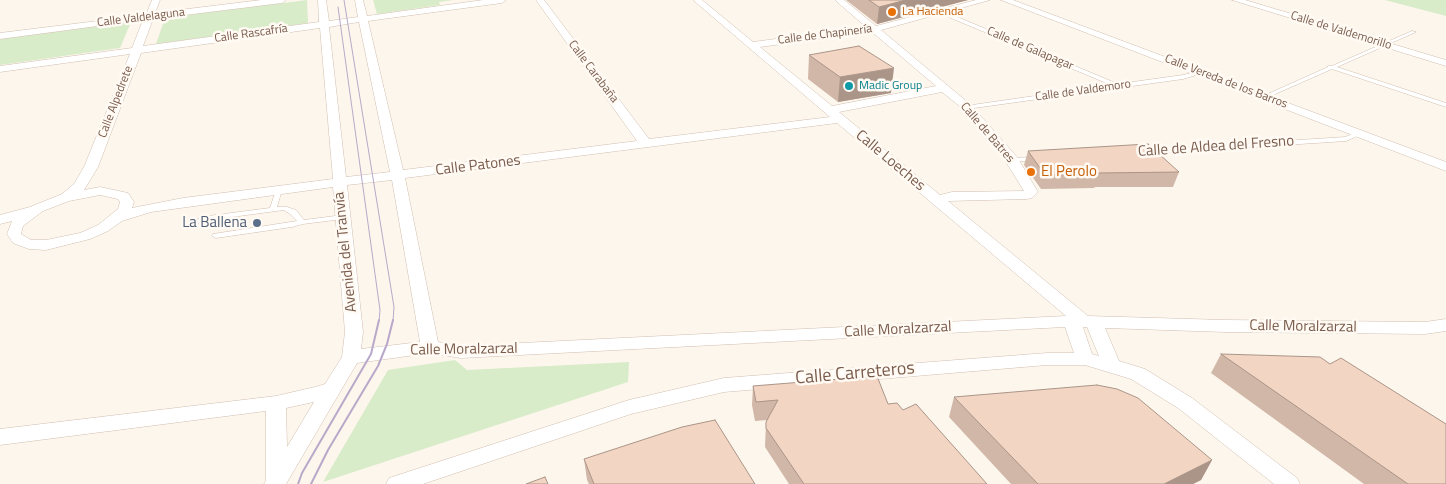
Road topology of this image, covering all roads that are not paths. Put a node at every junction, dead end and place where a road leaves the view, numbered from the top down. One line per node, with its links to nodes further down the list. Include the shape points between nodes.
1 (156, 0): 13 (street, Calle Alpedrete)
2 (282, 0): 13 (street, Calle Valdelaguna)
3 (322, 0): 15 (street, Avenida del Tranvía)
4 (359, 0): 14 (street)
5 (502, 0): 14 (street, Calle Rascafría)
6 (540, 0): 34 (street, Calle Carabaña)
7 (697, 0): 20 (street, Calle Loeches)
8 (839, 0): 16 (street, Calle de Batres)
9 (986, 0): 12 (street, Calle de Chapinería)
10 (1005, 0): 25 (street, Calle Vereda de los Barros)
11 (1236, 0): 19 (street, Calle de Valdemorillo)
12 (942, 12): 16 (street, Calle de Chapinería); 26 (lane, Calle de Galapagar)
13 (149, 17): 18 (street, Calle Valdelaguna); 21 (street, Calle Alpedrete)
14 (363, 19): 15 (street, Calle Rascafría); 39 (street)
15 (324, 24): 21 (street, Calle Rascafría); 40 (street, Avenida del Tranvía)
16 (876, 29): 20 (street, Calle de Chapinería); 27 (street, Calle de Batres)
17 (1414, 32): 19 (lane)
18 (0, 36)
19 (1384, 44): 22 (street, Calle de Valdemorillo); 23 (lane)
20 (751, 45): 31 (street, Calle Loeches)
21 (136, 50): 24 (street, Calle Rascafría); 42 (street, Calle Alpedrete, via 91,167 79,187)
22 (1446, 63)
23 (1330, 67): 28 (lane); 29 (lane)
24 (0, 69)
25 (1200, 72): 26 (lane, Calle de Valdemoro, via 1183,78); 28 (street, Calle Vereda de los Barros)
26 (1118, 87): 30 (lane, Calle de Valdemoro)
27 (945, 88): 30 (street, Calle de Batres); 31 (street)
28 (1264, 96): 33 (street, Calle Vereda de los Barros)
29 (1446, 106)
30 (967, 107): 37 (street, Calle de Batres)
31 (829, 110): 32 (street, Calle Loeches)
32 (840, 120): 34 (street, Calle Patones); 43 (street, Calle Loeches)
33 (1360, 133): 35 (lane, Calle de Aldea del Fresno, via 1346,140); 38 (street, Calle Vereda de los Barros)
34 (646, 144): 39 (street, Calle Patones)
35 (1140, 152)
36 (1041, 158): 37 (lane)
37 (1012, 160): 43 (street, Calle de Batres, via 1031,192 1027,195 952,196)
38 (1446, 166)
39 (398, 176): 40 (street, Calle Patones); 55 (street)
40 (340, 183): 41 (street, Calle Patones); 46 (street, Avenida del Tranvía)
41 (279, 190): 45 (lane); 47 (street, Calle Patones, via 148,208)
42 (66, 197): 44 (street); 47 (street, via 114,192 127,202 125,210)
43 (937, 200): 53 (street, Calle Loeches)
44 (38, 208): 48 (street); 51 (street)
45 (273, 209): 49 (lane); 50 (lane, via 285,208)
46 (343, 217): 50 (lane); 56 (street, Avenida del Tranvía, via 354,332)
47 (117, 218): 51 (street, Calle Patones, via 85,236 46,244 29,244)
48 (0, 220)
49 (197, 222)
50 (302, 222): 52 (lane)
51 (7, 233)
52 (216, 236)
53 (1083, 321): 54 (street, Calle Moralzarzal, via 1225,326 1425,328); 55 (street, Calle Moralzarzal, via 461,352); 57 (street); 58 (street, Calle Loeches)
54 (1446, 325)
55 (430, 347): 56 (street, Calle Moralzarzal)
56 (352, 357): 59 (street, Avenida del Tranvía)
57 (1085, 360): 58 (street, Calle Carreteros); 63 (street, Calle Carreteros, via 1048,359 724,385 629,407)
58 (1112, 365): 64 (street, Calle Carreteros, via 1138,374 1185,403)
59 (334, 388): 60 (street); 62 (street, Avenida del Tranvía)
60 (276, 403): 61 (street); 62 (street)
61 (0, 437)
62 (276, 482)
63 (397, 484)
64 (1289, 484)

